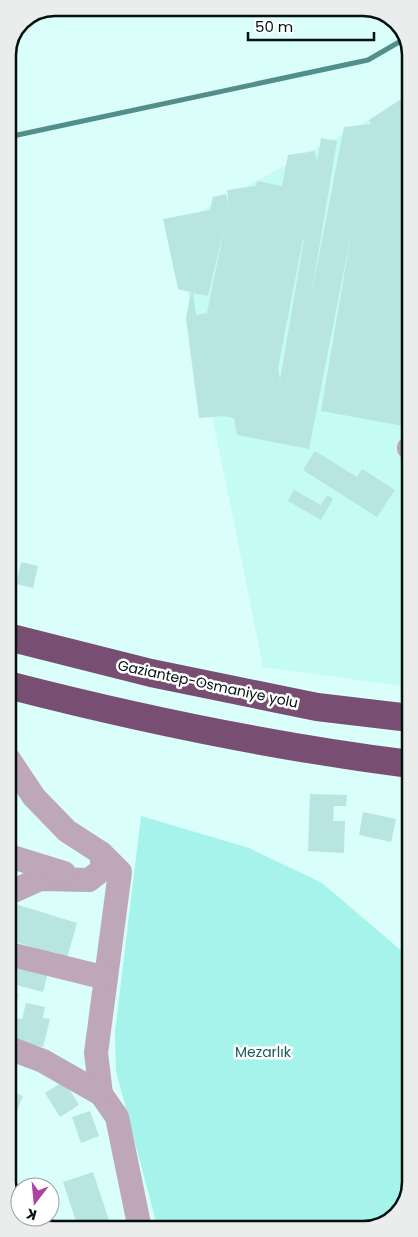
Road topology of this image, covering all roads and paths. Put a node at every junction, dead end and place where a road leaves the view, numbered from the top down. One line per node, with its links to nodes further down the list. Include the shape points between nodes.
1 (16, 639): 3 (highway, Gaziantep-Osmaniye yolu, via 151,674 317,707)
2 (16, 691): 4 (highway, via 330,754)
3 (402, 713)
4 (402, 763)
5 (16, 770): 6 (street, via 34,797 67,831)
6 (101, 853): 8 (street, via 103,869); 11 (street, via 120,872)
7 (16, 858): 8 (street)
8 (89, 880): 9 (street, via 40,879)
9 (16, 890)
10 (16, 956): 11 (street)
11 (106, 978): 13 (street, via 96,1054)
12 (16, 1051): 13 (street, via 44,1061)
13 (101, 1094): 14 (street, via 117,1117)
14 (138, 1221)

